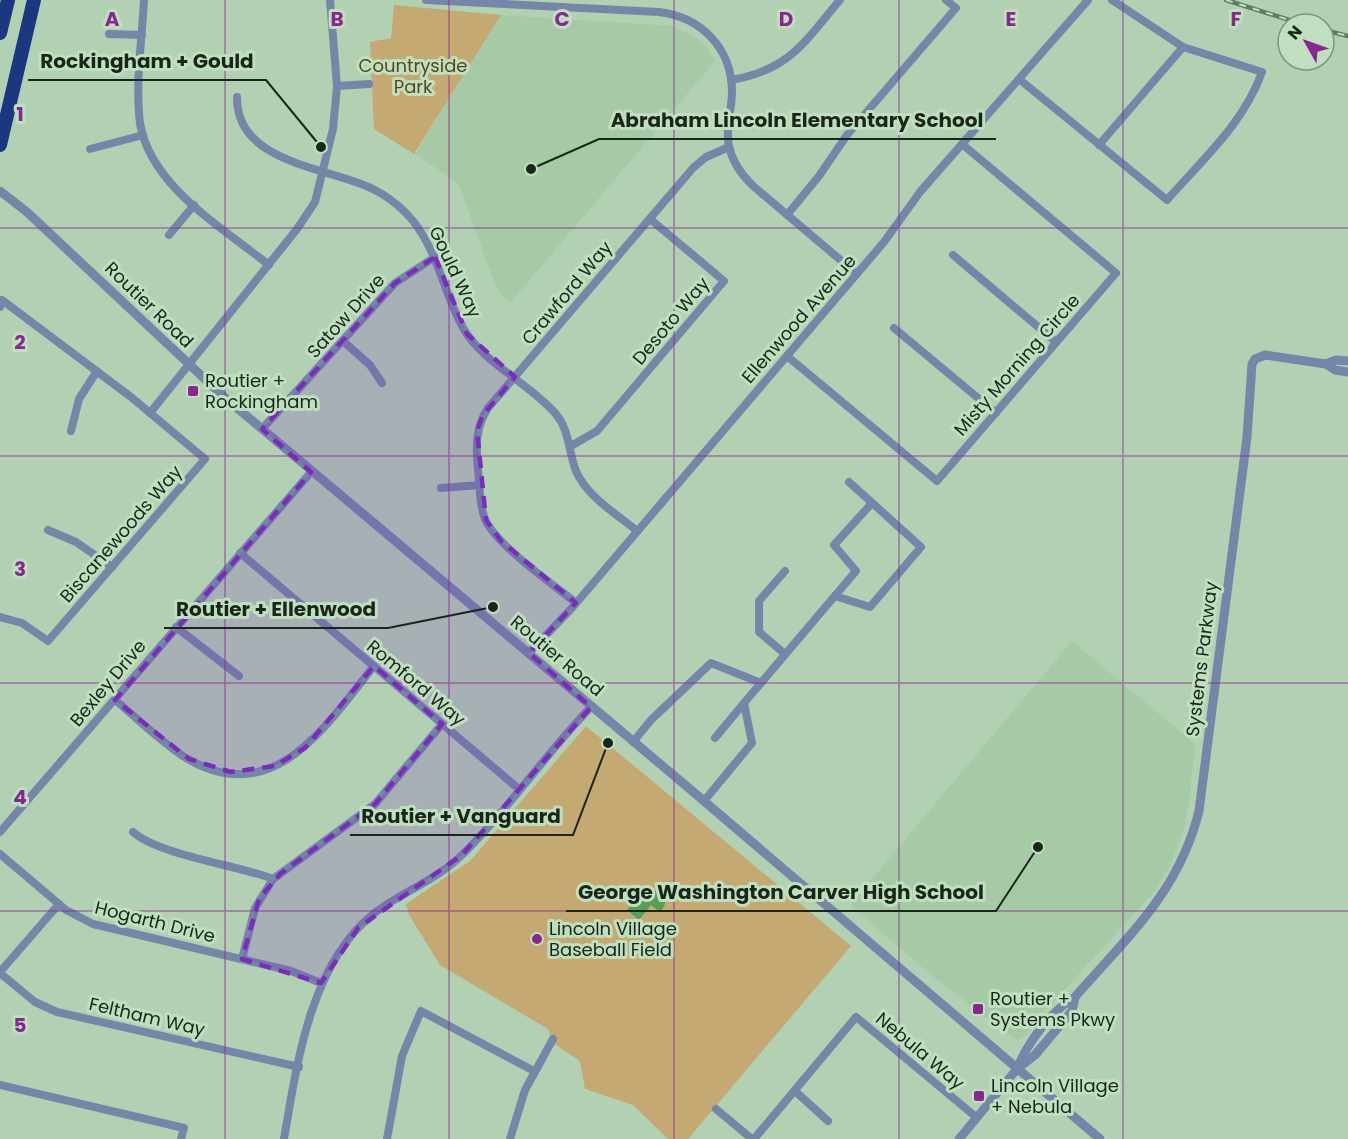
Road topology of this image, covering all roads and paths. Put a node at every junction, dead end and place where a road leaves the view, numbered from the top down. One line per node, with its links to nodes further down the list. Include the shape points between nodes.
1 (8, 0): 10 (highway)
2 (34, 0): 22 (highway)
3 (144, 0): 12 (street)
4 (330, 0): 17 (street)
5 (426, 0): 15 (street, via 677,15 702,27 715,40 725,56)
6 (840, 0): 15 (street, via 799,49 782,63 756,75)
7 (946, 0): 28 (street, via 956,9 847,135)
8 (1088, 0): 14 (street, Ellenwood Avenue)
9 (1112, 0): 13 (street)
10 (0, 33)
11 (109, 34): 12 (street)
12 (142, 35): 19 (street, via 139,106)
13 (1183, 47): 21 (street); 21 (street, via 1262,72 1253,98 1236,122 1167,200)
14 (1019, 79): 20 (street, Ellenwood Avenue); 21 (street)
15 (731, 80): 23 (street)
16 (369, 84): 17 (street)
17 (337, 86): 25 (street)
18 (237, 97): 25 (street, Gould Way, via 238,113 252,137 299,166)
19 (143, 135): 24 (street); 27 (street, via 159,170)
20 (963, 144): 34 (street, Ellenwood Avenue); 38 (street, Misty Morning Circle, via 1116,273)
21 (1099, 145)
22 (0, 146)
23 (729, 147): 28 (street, via 746,179); 29 (street, Crawford Way, via 699,162)
24 (90, 149)
25 (325, 172): 32 (street, Gould Way, via 373,189 396,204 420,229); 33 (street, via 315,202)
26 (0, 191): 41 (street, Routier Road)
27 (194, 205): 30 (street); 33 (street)
28 (787, 215): 34 (street)
29 (650, 219): 45 (street, Crawford Way); 51 (street, Desoto Way, via 724,281 597,431)
30 (169, 235)
31 (953, 255): 38 (street)
32 (435, 257): 37 (street, Satow Drive, via 395,283); 45 (street, Gould Way, via 467,334)
33 (269, 265): 41 (street)
34 (857, 274): 39 (street, Ellenwood Avenue)
35 (0, 307): 43 (street, via 2,300)
36 (894, 328): 48 (street)
37 (344, 342): 46 (street, via 370,365); 49 (street, Satow Drive)
38 (1056, 342): 48 (street, Misty Morning Circle)
39 (787, 356): 48 (street, Misty Morning Circle, via 937,481); 58 (street, Ellenwood Avenue)
40 (1348, 361): 42 (street, Systems Parkway)
41 (187, 364): 47 (street); 49 (street, Routier Road)
42 (1326, 364): 44 (street, Systems Parkway); 89 (street, Systems Parkway, via 1265,355 1252,363 1227,601 1199,811 1191,841 1166,891 1025,1049)
43 (97, 371): 47 (street); 50 (street, via 80,399)
44 (1348, 372)
45 (515, 377): 51 (street, Gould Way, via 553,411); 54 (street, Crawford Way, via 480,423 476,440)
46 (382, 383)
47 (150, 413): 60 (street, Biscanewoods Way, via 205,459)
48 (996, 413)
49 (262, 429): 52 (street, Routier Road)
50 (71, 431)
51 (571, 446): 58 (street, Gould Way, via 576,471 585,486)
52 (311, 472): 59 (street, Bexley Drive); 66 (street, Routier Road)
53 (849, 482): 56 (street)
54 (480, 485): 55 (street); 63 (street, Crawford Way, via 483,512 495,535)
55 (441, 488)
56 (872, 503): 62 (street, via 834,545 856,571); 62 (street, via 921,547 870,607)
57 (48, 530): 60 (street, via 76,542)
58 (637, 531): 63 (street, Ellenwood Avenue)
59 (240, 553): 65 (street, Bexley Drive); 68 (street, Romford Way)
60 (112, 567): 64 (street, Biscanewoods Way, via 48,641 22,623)
61 (784, 572): 67 (street, via 759,601 759,632)
62 (835, 596): 67 (street)
63 (576, 603): 66 (street, Ellenwood Avenue)
64 (0, 616)
65 (176, 627): 69 (street); 71 (street, Bexley Drive)
66 (529, 653): 73 (street, Routier Road)
67 (785, 654): 70 (street)
68 (374, 666): 71 (street, via 305,748 283,763 249,772 222,771 189,759); 74 (street, Romford Way)
69 (239, 676)
70 (761, 683): 72 (street); 76 (street, via 711,663)
71 (115, 700): 79 (street, Bexley Drive)
72 (744, 703): 75 (street); 78 (street, via 752,743)
73 (591, 706): 76 (street, Routier Road); 77 (street)
74 (442, 724): 77 (street, Romford Way); 82 (street, via 375,804)
75 (715, 738)
76 (633, 742): 78 (street, Routier Road)
77 (519, 789): 86 (street, via 462,855 358,928 339,950)
78 (704, 801): 89 (street, Routier Road)
79 (0, 832)
80 (133, 832): 82 (street, via 154,846)
81 (0, 854): 83 (street, Hogarth Drive)
82 (273, 879): 84 (street, via 255,908)
83 (59, 904): 84 (street, Hogarth Drive, via 103,927); 85 (street)
84 (242, 959): 86 (street, Hogarth Drive)
85 (0, 973): 88 (street, Feltham Way, via 34,1002 57,1012)
86 (321, 983): 88 (street)
87 (553, 1039): 90 (street)
88 (299, 1067): 97 (street)
89 (1017, 1069): 94 (street, Systems Parkway); 102 (street, Routier Road)
90 (534, 1071): 98 (street, via 421,1011 402,1056); 99 (street)
91 (0, 1085): 96 (street, via 184,1128)
92 (795, 1091): 94 (street, Nebula Way, via 856,1017); 95 (street); 100 (street, Nebula Way)
93 (716, 1109): 100 (street)
94 (976, 1117): 101 (street, Systems Parkway)
95 (828, 1121)
96 (181, 1139)
97 (284, 1139)
98 (387, 1139)
99 (510, 1139)
100 (753, 1139)
101 (958, 1139)
102 (1100, 1139)

